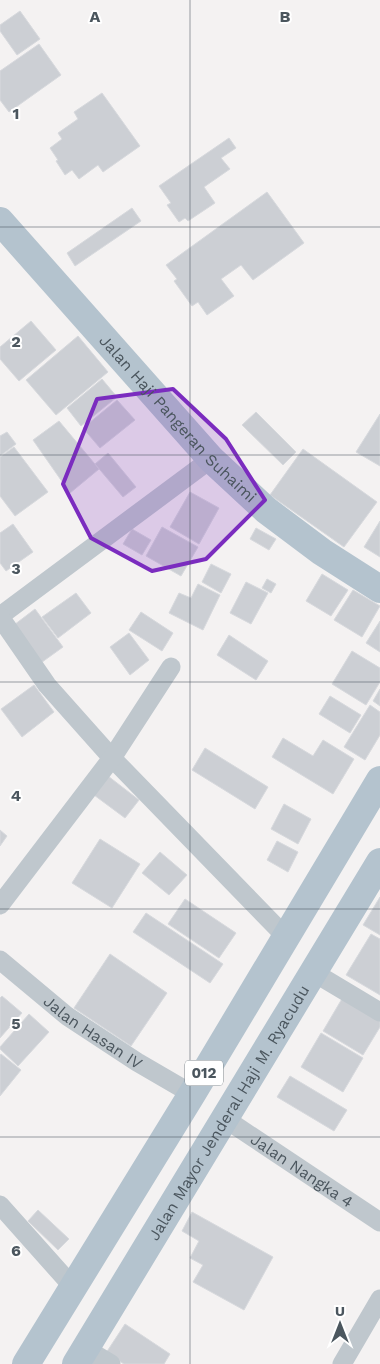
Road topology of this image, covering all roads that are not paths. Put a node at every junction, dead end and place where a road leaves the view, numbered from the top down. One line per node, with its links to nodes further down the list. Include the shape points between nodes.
1 (0, 221): 2 (main road, Jalan Haji Pangeran Suhaimi)
2 (211, 459): 3 (main road, Jalan Haji Pangeran Suhaimi, via 266,510 322,552); 4 (street)
3 (380, 589)
4 (0, 616): 6 (street, via 46,685)
5 (171, 667): 6 (street)
6 (112, 758): 9 (street); 10 (street)
7 (380, 780): 10 (main road, 012)
8 (380, 862): 12 (main road, Jalan Mayor Jenderal Haji M. Ryacudu / 012)
9 (0, 905)
10 (286, 937): 14 (main road, 012)
11 (0, 960): 14 (street, Jalan Hasan IV, via 67,1016)
12 (313, 972): 13 (street); 15 (main road, Jalan Mayor Jenderal Haji M. Ryacudu / 012)
13 (380, 1012)
14 (192, 1094): 18 (main road, 012)
15 (224, 1118): 17 (street, Jalan Nangka 4); 20 (main road, Jalan Mayor Jenderal Haji M. Ryacudu / 012)
16 (0, 1205): 18 (street)
17 (380, 1222)
18 (73, 1287): 21 (main road, 012)
19 (380, 1300): 23 (street)
20 (81, 1357): 22 (street)
21 (26, 1364)
22 (111, 1364)
23 (342, 1364)

